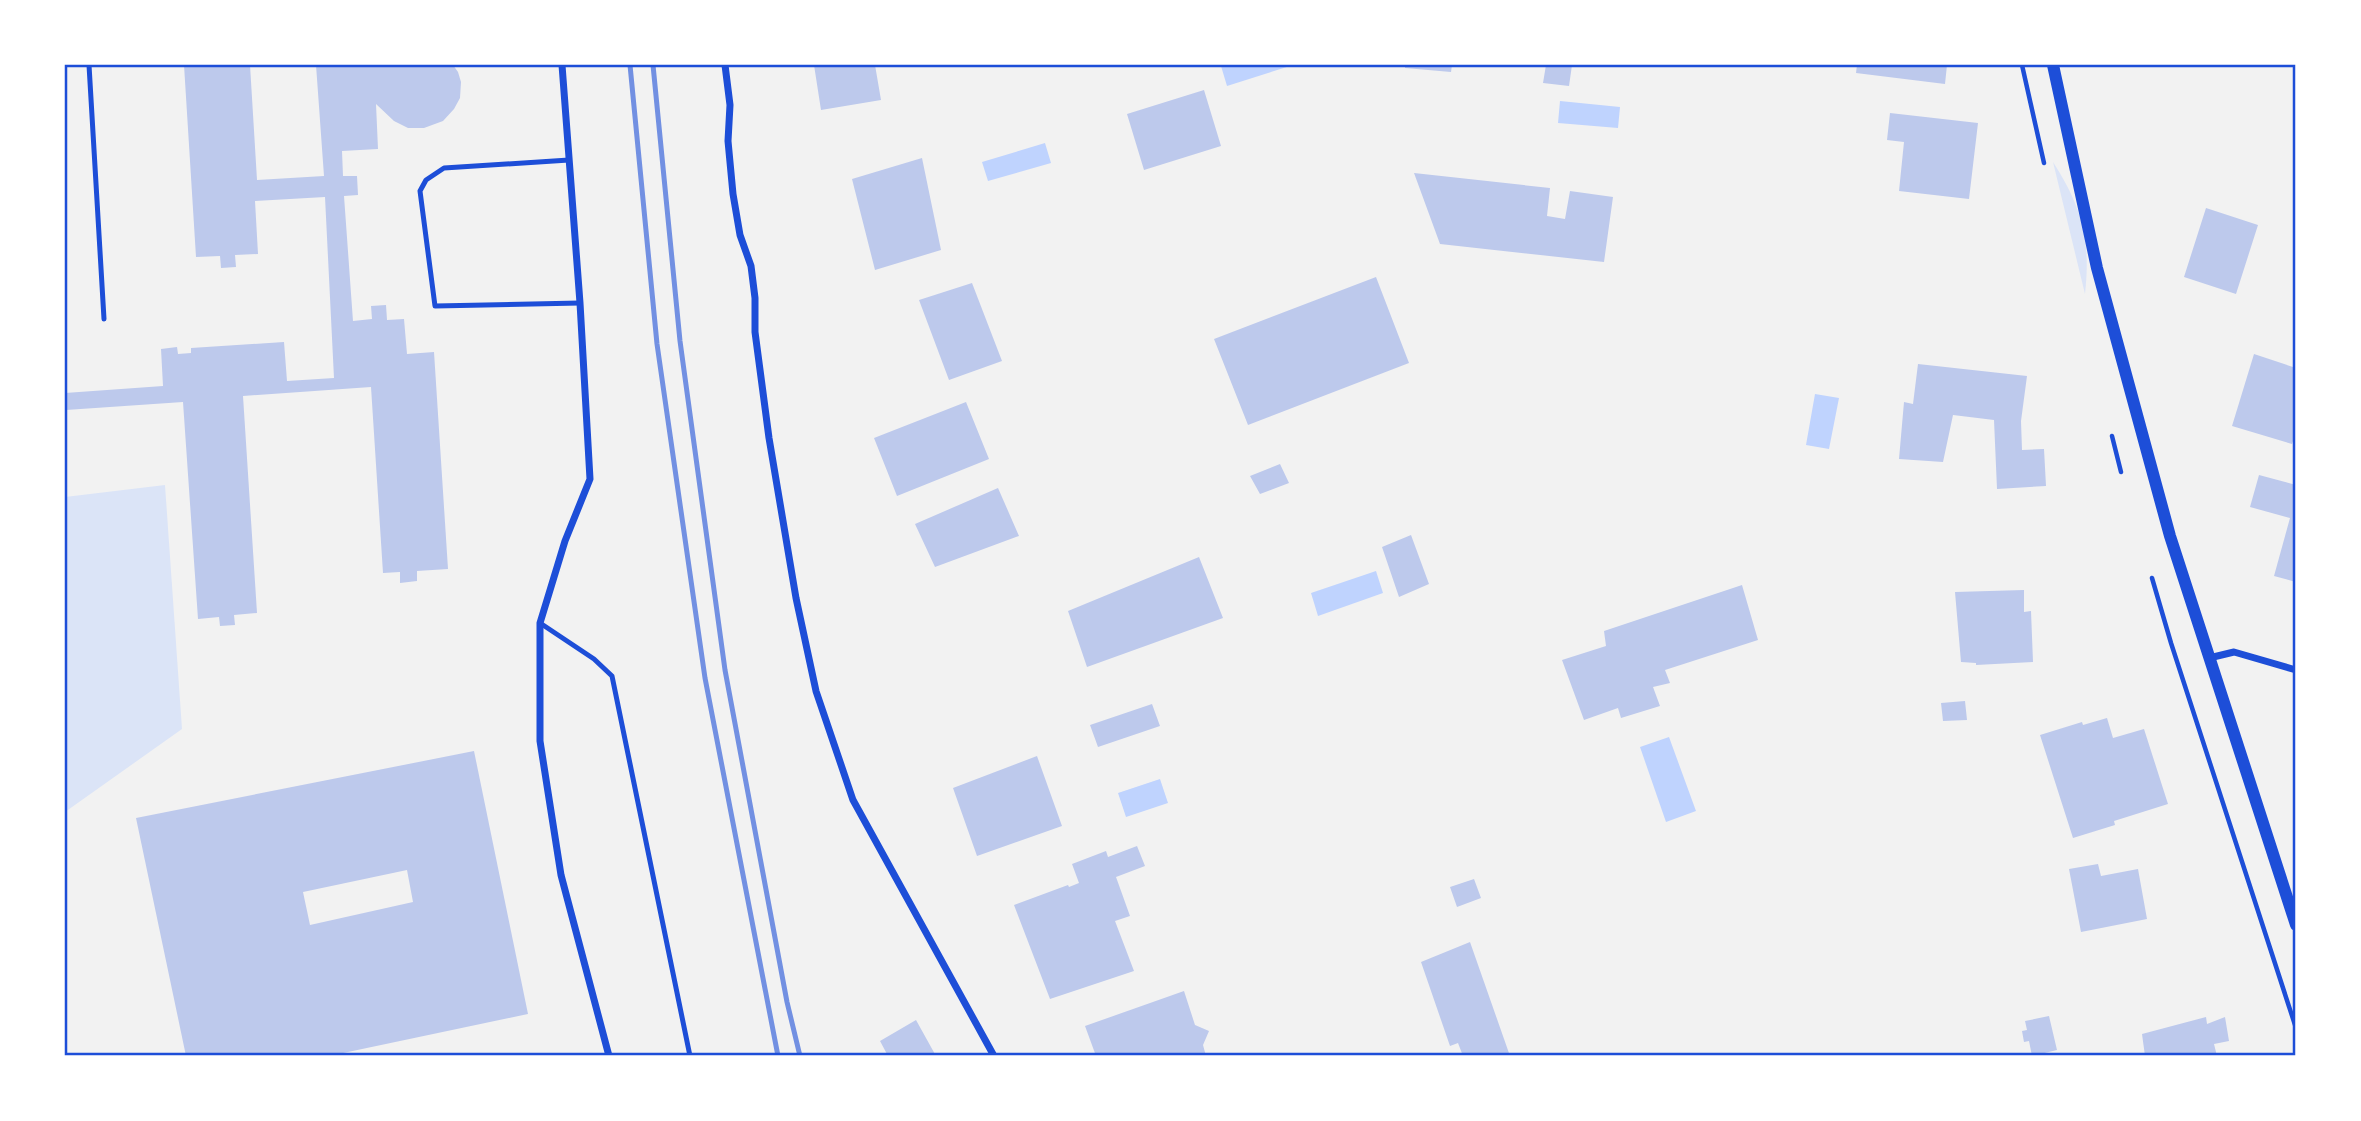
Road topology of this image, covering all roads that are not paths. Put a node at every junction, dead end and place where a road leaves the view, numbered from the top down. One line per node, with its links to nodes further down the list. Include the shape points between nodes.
1 (89, 65): 7 (lane)
2 (562, 65): 5 (street)
3 (725, 65): 14 (street, via 733,194 751,266 769,438 816,691 853,800)
4 (2053, 65): 9 (street, via 2097,268)
5 (569, 159): 6 (street); 6 (lane, via 444,169 426,180 420,191 435,306)
6 (580, 303): 8 (street, via 590,479)
7 (104, 318)
8 (540, 623): 12 (street, via 540,741 561,875); 13 (lane, via 612,676)
9 (2208, 658): 10 (street, via 2234,652); 11 (street)
10 (2296, 670)
11 (2296, 925)
12 (609, 1056)
13 (690, 1056)
14 (994, 1056)

